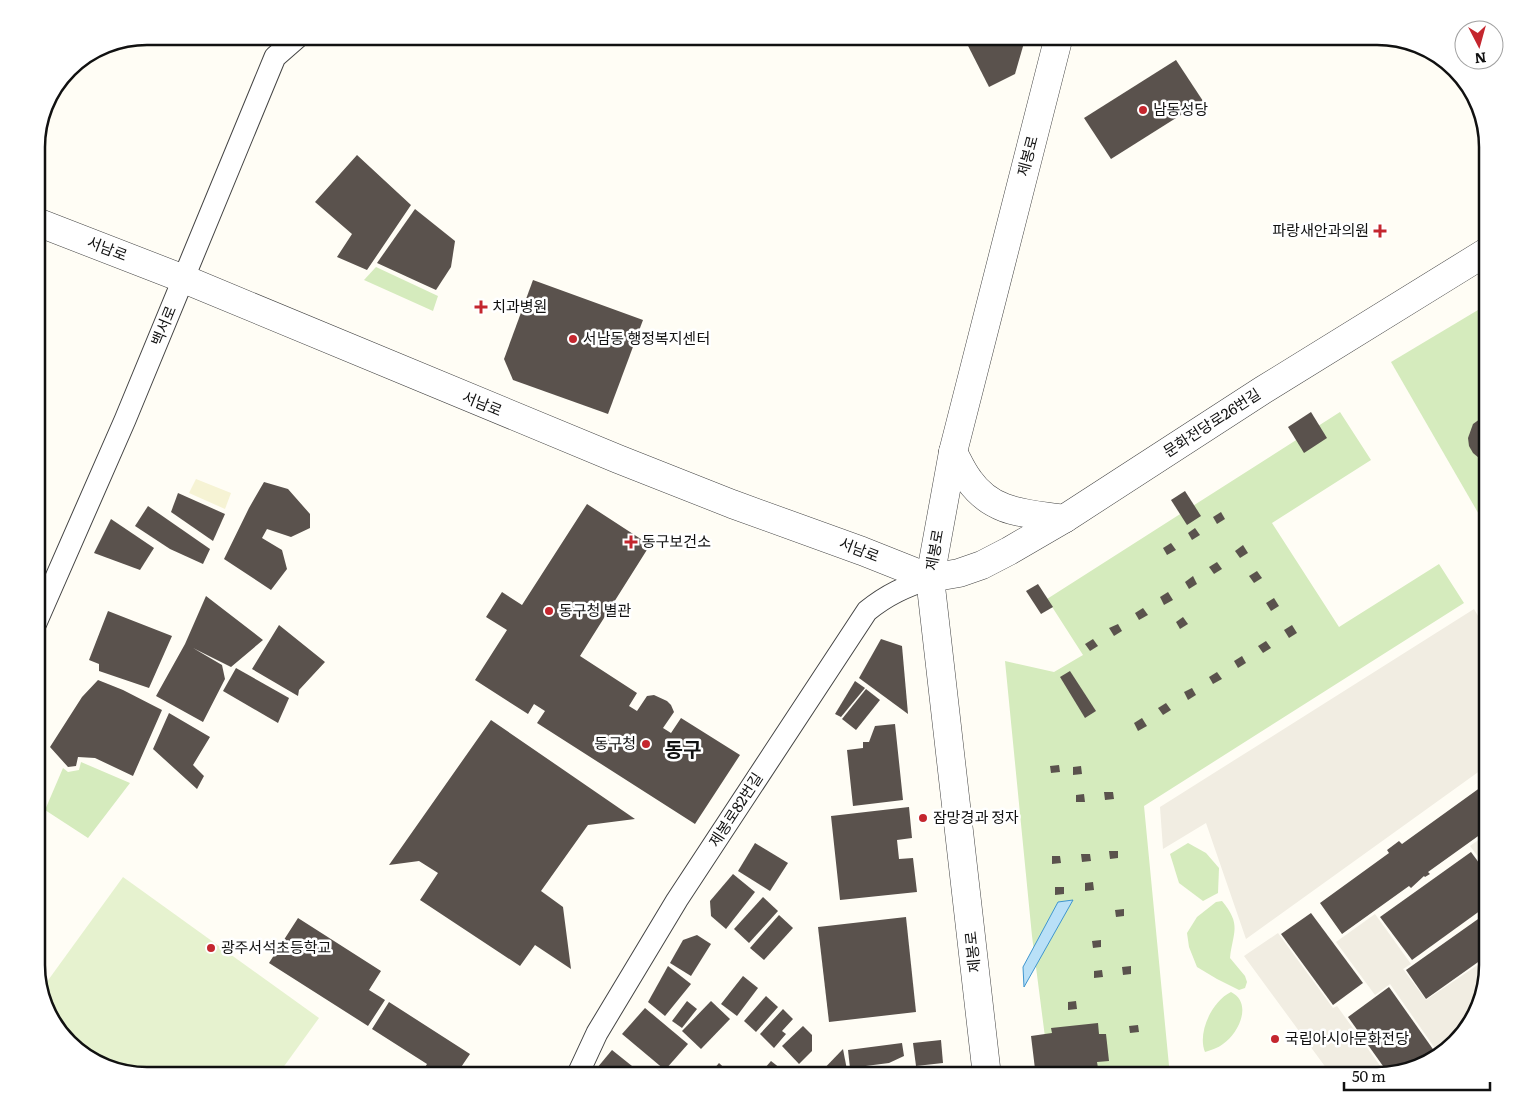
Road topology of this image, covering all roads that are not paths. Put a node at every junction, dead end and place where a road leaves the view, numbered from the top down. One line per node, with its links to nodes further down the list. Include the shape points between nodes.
1 (290, 45): 5 (street, 백서로, via 276,57)
2 (1057, 45): 6 (street, 제봉로)
3 (45, 225): 5 (street, 서남로)
4 (1479, 257): 7 (street, 문화전당로26번길)
5 (184, 279): 8 (street, 서남로, via 618,459); 9 (street, 백서로)
6 (953, 452): 7 (street, via 978,492 997,506); 8 (street, 제봉로)
7 (1064, 518): 8 (street, 문화전당로26번길, via 982,565)
8 (930, 578): 10 (street, 제봉로82번길, via 900,588 867,611 677,900 597,1033); 11 (street, 제봉로)
9 (45, 602)
10 (581, 1067)
11 (986, 1067)

